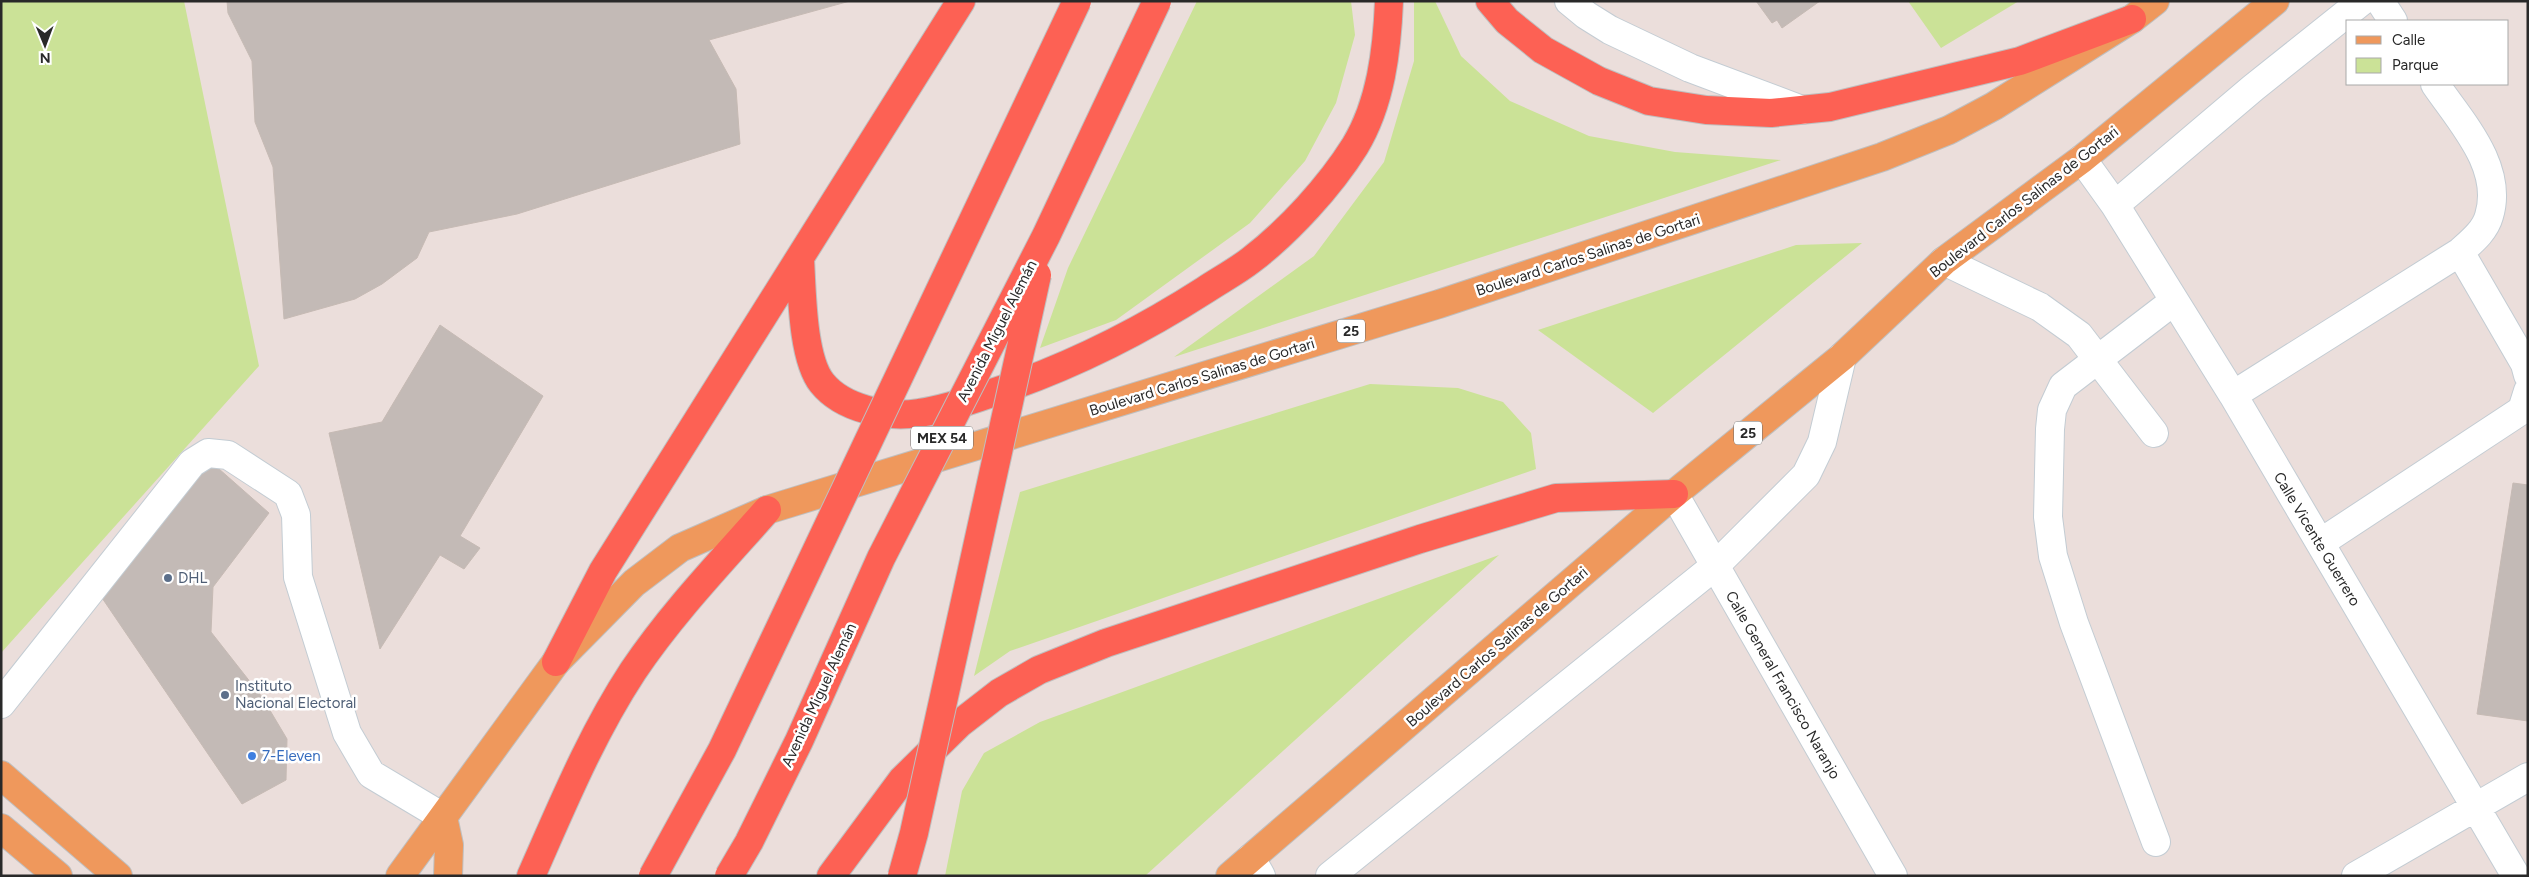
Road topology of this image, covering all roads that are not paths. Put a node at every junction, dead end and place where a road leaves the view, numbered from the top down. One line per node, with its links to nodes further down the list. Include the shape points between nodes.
1 (961, 1): 19 (highway)
2 (1077, 1): 46 (highway, bridge, via 722,750)
3 (1157, 1): 17 (highway, Avenida Miguel Alemán / MEX 54, bridge)
4 (1390, 1): 19 (highway, via 1383,68 1371,114 1355,146 1300,214 1251,260 1167,314 1083,358 1013,386 917,414 890,414 858,407 822,383 814,366 806,332)
5 (1490, 1): 14 (highway, via 1543,50 1599,81 1650,101 1706,110 1771,113)
6 (1570, 1): 14 (street, via 1586,16 1610,30 1690,68)
7 (2155, 1): 11 (main road, Boulevard Carlos Salinas de Gortari / 25)
8 (2275, 1): 15 (main road, Boulevard Carlos Salinas de Gortari / 25)
9 (2362, 1): 16 (street)
10 (2380, 1): 12 (street)
11 (2132, 19): 14 (highway, via 2020,61 1830,107); 29 (main road, Boulevard Carlos Salinas de Gortari / 25, via 1994,106 1949,130 1882,157 1440,304)
12 (2392, 20)
13 (2436, 85): 18 (street, via 2476,144 2488,168 2492,190 2489,217 2478,235)
14 (1802, 110)
15 (2082, 159): 16 (street, Calle Vicente Guerrero); 20 (main road, Boulevard Carlos Salinas de Gortari / 25)
16 (2114, 205): 21 (street, Calle Vicente Guerrero)
17 (1046, 236): 47 (highway, Avenida Miguel Alemán / MEX 54, bridge, via 881,558 799,740); 49 (highway, bridge)
18 (2460, 252): 24 (street, via 2525,364); 26 (street)
19 (800, 259): 32 (highway, via 602,571)
20 (1944, 261): 22 (main road, Boulevard Carlos Salinas de Gortari / 25); 23 (street, via 2040,307 2079,335)
21 (2174, 300): 23 (street); 26 (street, Calle Vicente Guerrero)
22 (1842, 356): 28 (main road, Boulevard Carlos Salinas de Gortari / 25); 31 (street, via 1822,442 1806,475)
23 (2099, 358): 27 (street); 39 (street, via 2063,386 2052,410 2048,517 2053,556 2062,589)
24 (2528, 375)
25 (2528, 391): 30 (street, via 2522,410)
26 (2233, 395): 30 (street, Calle Vicente Guerrero)
27 (2154, 433)
28 (1674, 494): 31 (street, Calle General Francisco Naranjo); 40 (main road, Boulevard Carlos Salinas de Gortari / 25); 48 (highway, via 1556,498 1420,539 1106,643 1039,670 999,693 959,724 902,780)
29 (767, 510): 32 (main road, Boulevard Carlos Salinas de Gortari / 25, via 680,548 634,583); 45 (highway, via 661,631 605,718)
30 (2320, 543): 36 (street, Calle Vicente Guerrero)
31 (1715, 566): 51 (street); 52 (street, Calle General Francisco Naranjo)
32 (556, 662): 37 (main road, Boulevard Carlos Salinas de Gortari)
33 (1, 704): 37 (street, via 192,462 208,453 228,455 288,494 296,515 298,576 347,732 371,774)
34 (1, 775): 42 (main road)
35 (2528, 777): 36 (street)
36 (2476, 807): 53 (street); 54 (street, Calle Vicente Guerrero)
37 (443, 817): 43 (main road, Boulevard Carlos Salinas de Gortari); 44 (main road, via 449,845)
38 (1, 828): 41 (main road)
39 (2156, 842)
40 (1256, 867): 50 (main road, Boulevard Carlos Salinas de Gortari / 25)
41 (58, 876)
42 (118, 876)
43 (400, 876)
44 (448, 876)
45 (531, 876)
46 (653, 876)
47 (729, 876)
48 (831, 876)
49 (902, 876)
50 (1230, 876)
51 (1330, 876)
52 (1893, 876)
53 (2356, 876)
54 (2516, 876)

